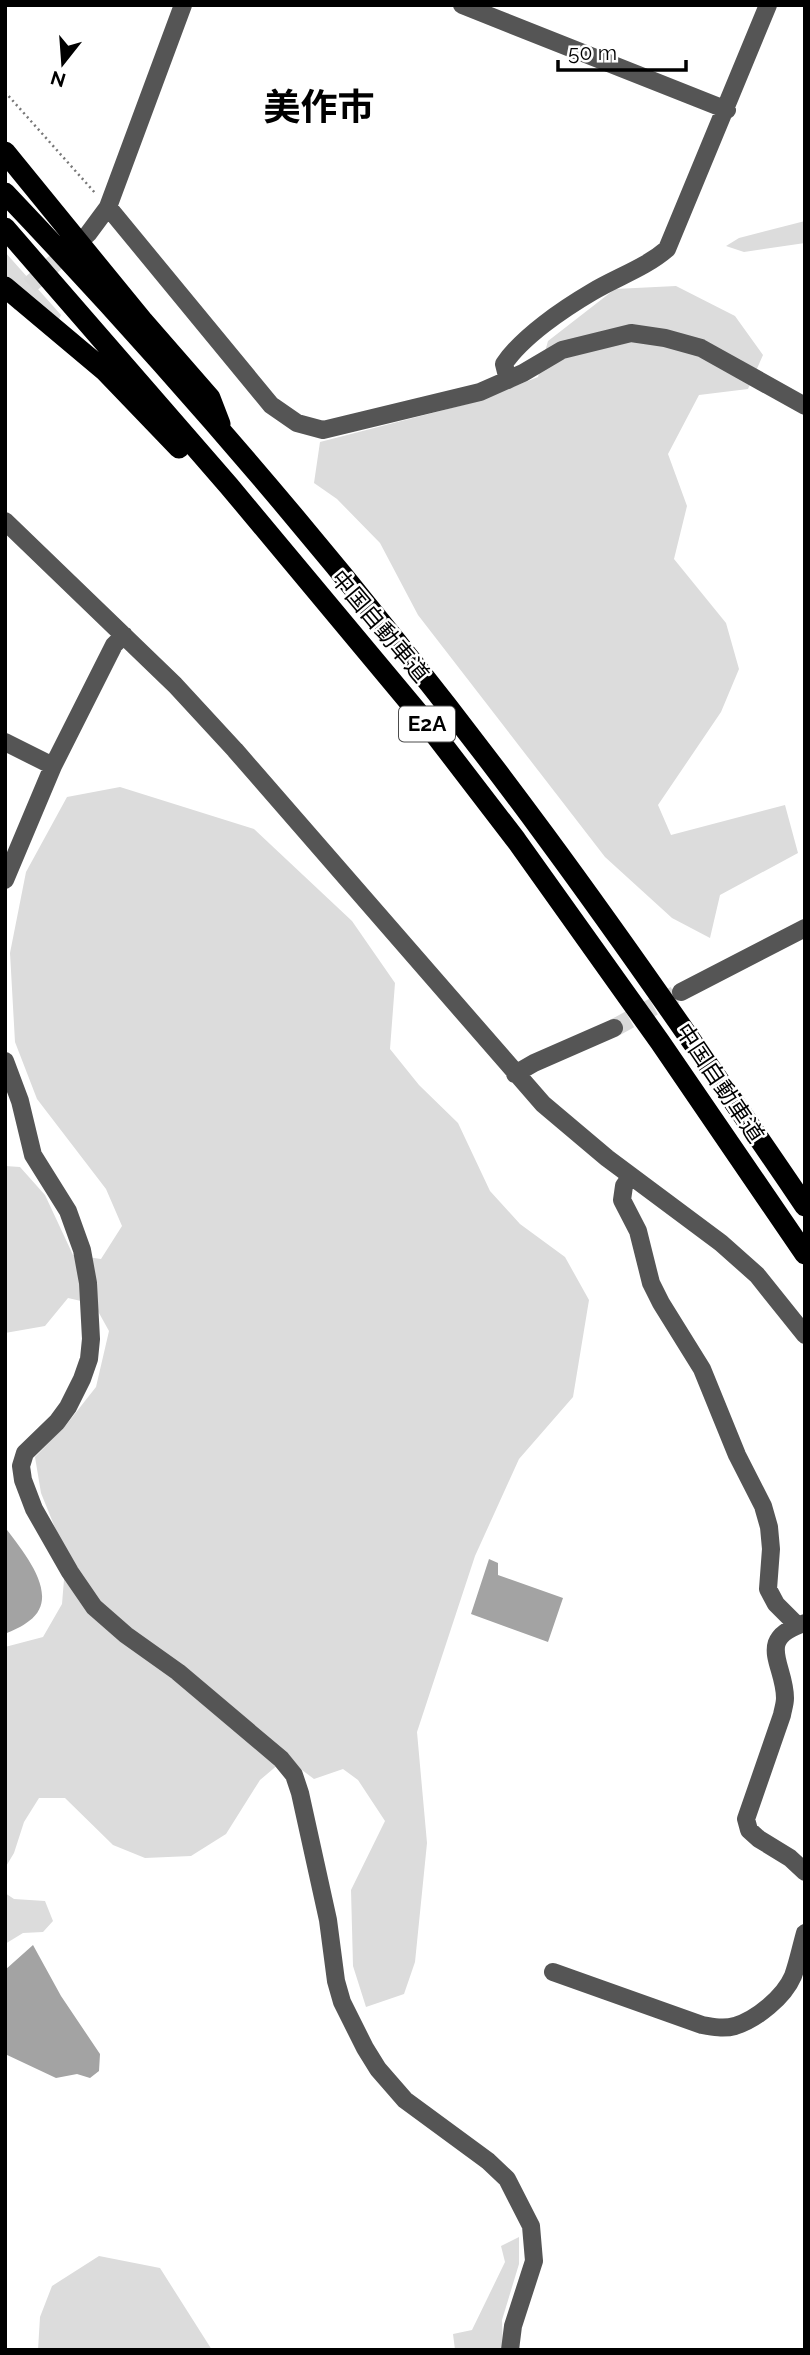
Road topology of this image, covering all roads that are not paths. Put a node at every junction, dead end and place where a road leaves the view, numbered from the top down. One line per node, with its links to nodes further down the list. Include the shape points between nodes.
1 (183, 5): 7 (street)
2 (462, 5): 4 (street)
3 (768, 5): 4 (street)
4 (727, 110): 11 (street, via 667,249 548,322 510,355 504,364)
5 (5, 152): 13 (highway, via 210,398)
6 (5, 193): 13 (highway, 中国自動車道 / E2A)
7 (108, 207): 9 (street); 11 (street, via 271,405 297,422 323,430 480,392)
8 (5, 228): 15 (highway, 中国自動車道 / E2A)
9 (88, 234)
10 (7, 300): 15 (highway, via 105,370)
11 (508, 380): 12 (street, via 562,351 631,333 701,348)
12 (805, 406)
13 (225, 437): 26 (highway, 中国自動車道 / E2A, via 369,609 542,832)
14 (5, 521): 16 (street)
15 (321, 596): 27 (highway, 中国自動車道 / E2A, via 516,840)
16 (124, 635): 18 (street, via 114,645); 24 (street, via 235,750)
17 (5, 742): 18 (street)
18 (53, 766): 19 (street)
19 (5, 880)
20 (805, 928): 21 (street)
21 (681, 992)
22 (614, 1028): 24 (street)
23 (5, 1061): 33 (street, via 33,1155 68,1211 82,1250 91,1339 82,1379 57,1422 25,1453 23,1480 40,1519 94,1607 178,1672 294,1775 328,1920 336,1981 365,2048 405,2100 507,2179 531,2226 534,2261)
24 (515, 1074): 25 (street, via 543,1104)
25 (631, 1176): 28 (street, via 757,1275); 29 (street, via 622,1200 638,1231 651,1283 702,1369 763,1506 771,1549 768,1589 776,1604)
26 (805, 1206)
27 (805, 1254)
28 (805, 1335)
29 (801, 1624): 30 (street, via 787,1629 774,1649 785,1697 746,1819 759,1839)
30 (805, 1872)
31 (805, 1933): 32 (street, via 785,1989 753,2018 734,2026 710,2026)
32 (553, 1972)
33 (510, 2350)

